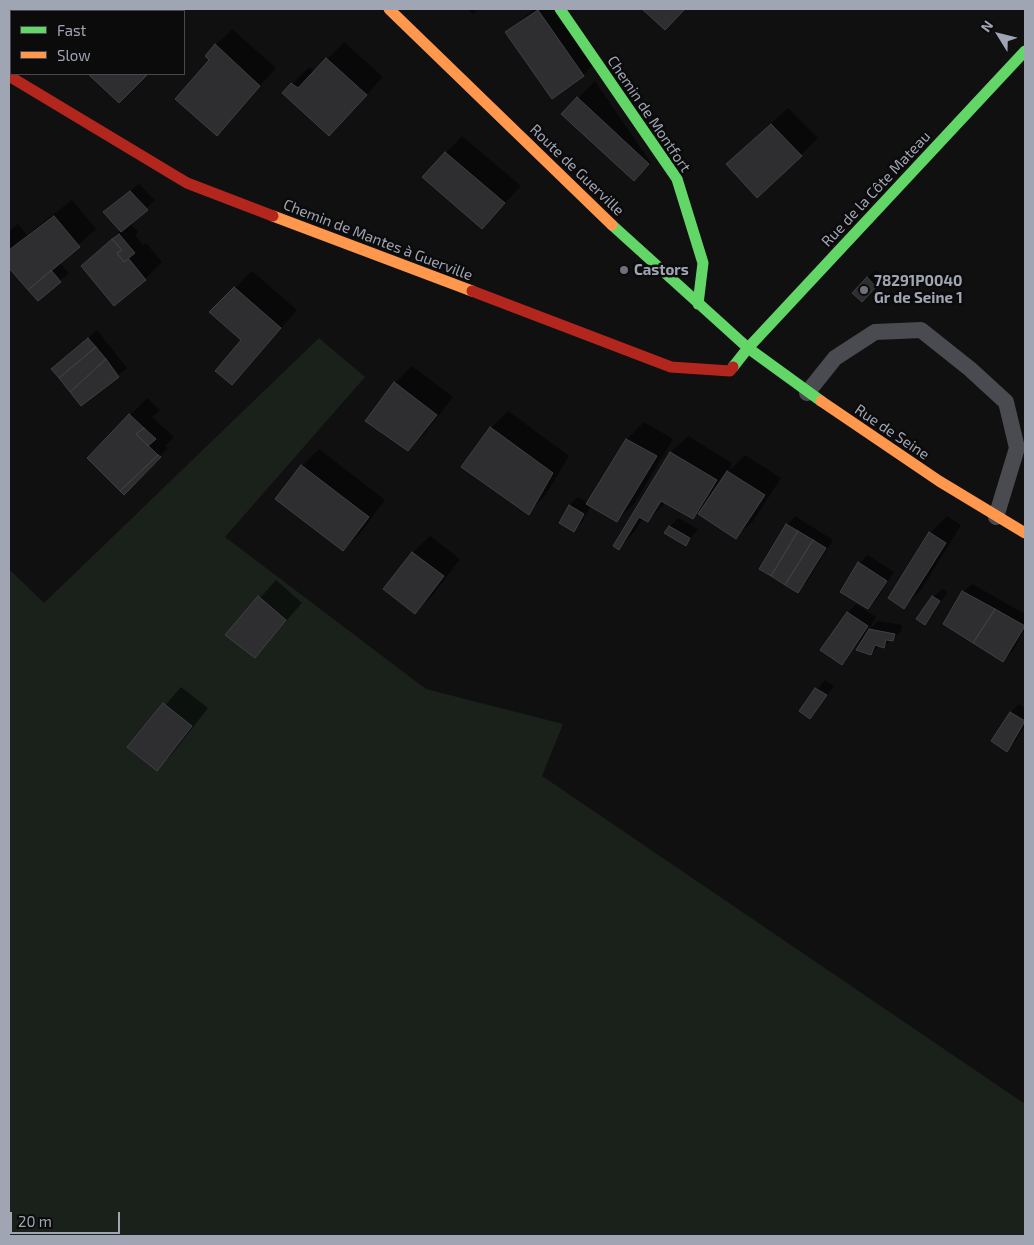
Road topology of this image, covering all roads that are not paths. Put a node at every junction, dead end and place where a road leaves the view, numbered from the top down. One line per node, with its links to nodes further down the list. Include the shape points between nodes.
1 (389, 9): 5 (street, Route de Guerville)
2 (560, 9): 5 (street, Chemin de Montfort, via 677,179 703,264)
3 (1025, 50): 6 (street, Rue de la Côte Mateau)
4 (9, 76): 6 (street, Chemin de Mantes à Guerville, via 186,183 671,367 730,371)
5 (698, 304): 6 (street, Route de Guerville)
6 (748, 348): 7 (street, Rue de Seine)
7 (807, 393): 8 (street, Rue de Seine); 8 (lane, via 835,358 875,332 921,330 1006,402 1018,448)
8 (996, 517): 9 (street, Rue de Seine)
9 (1025, 534)

